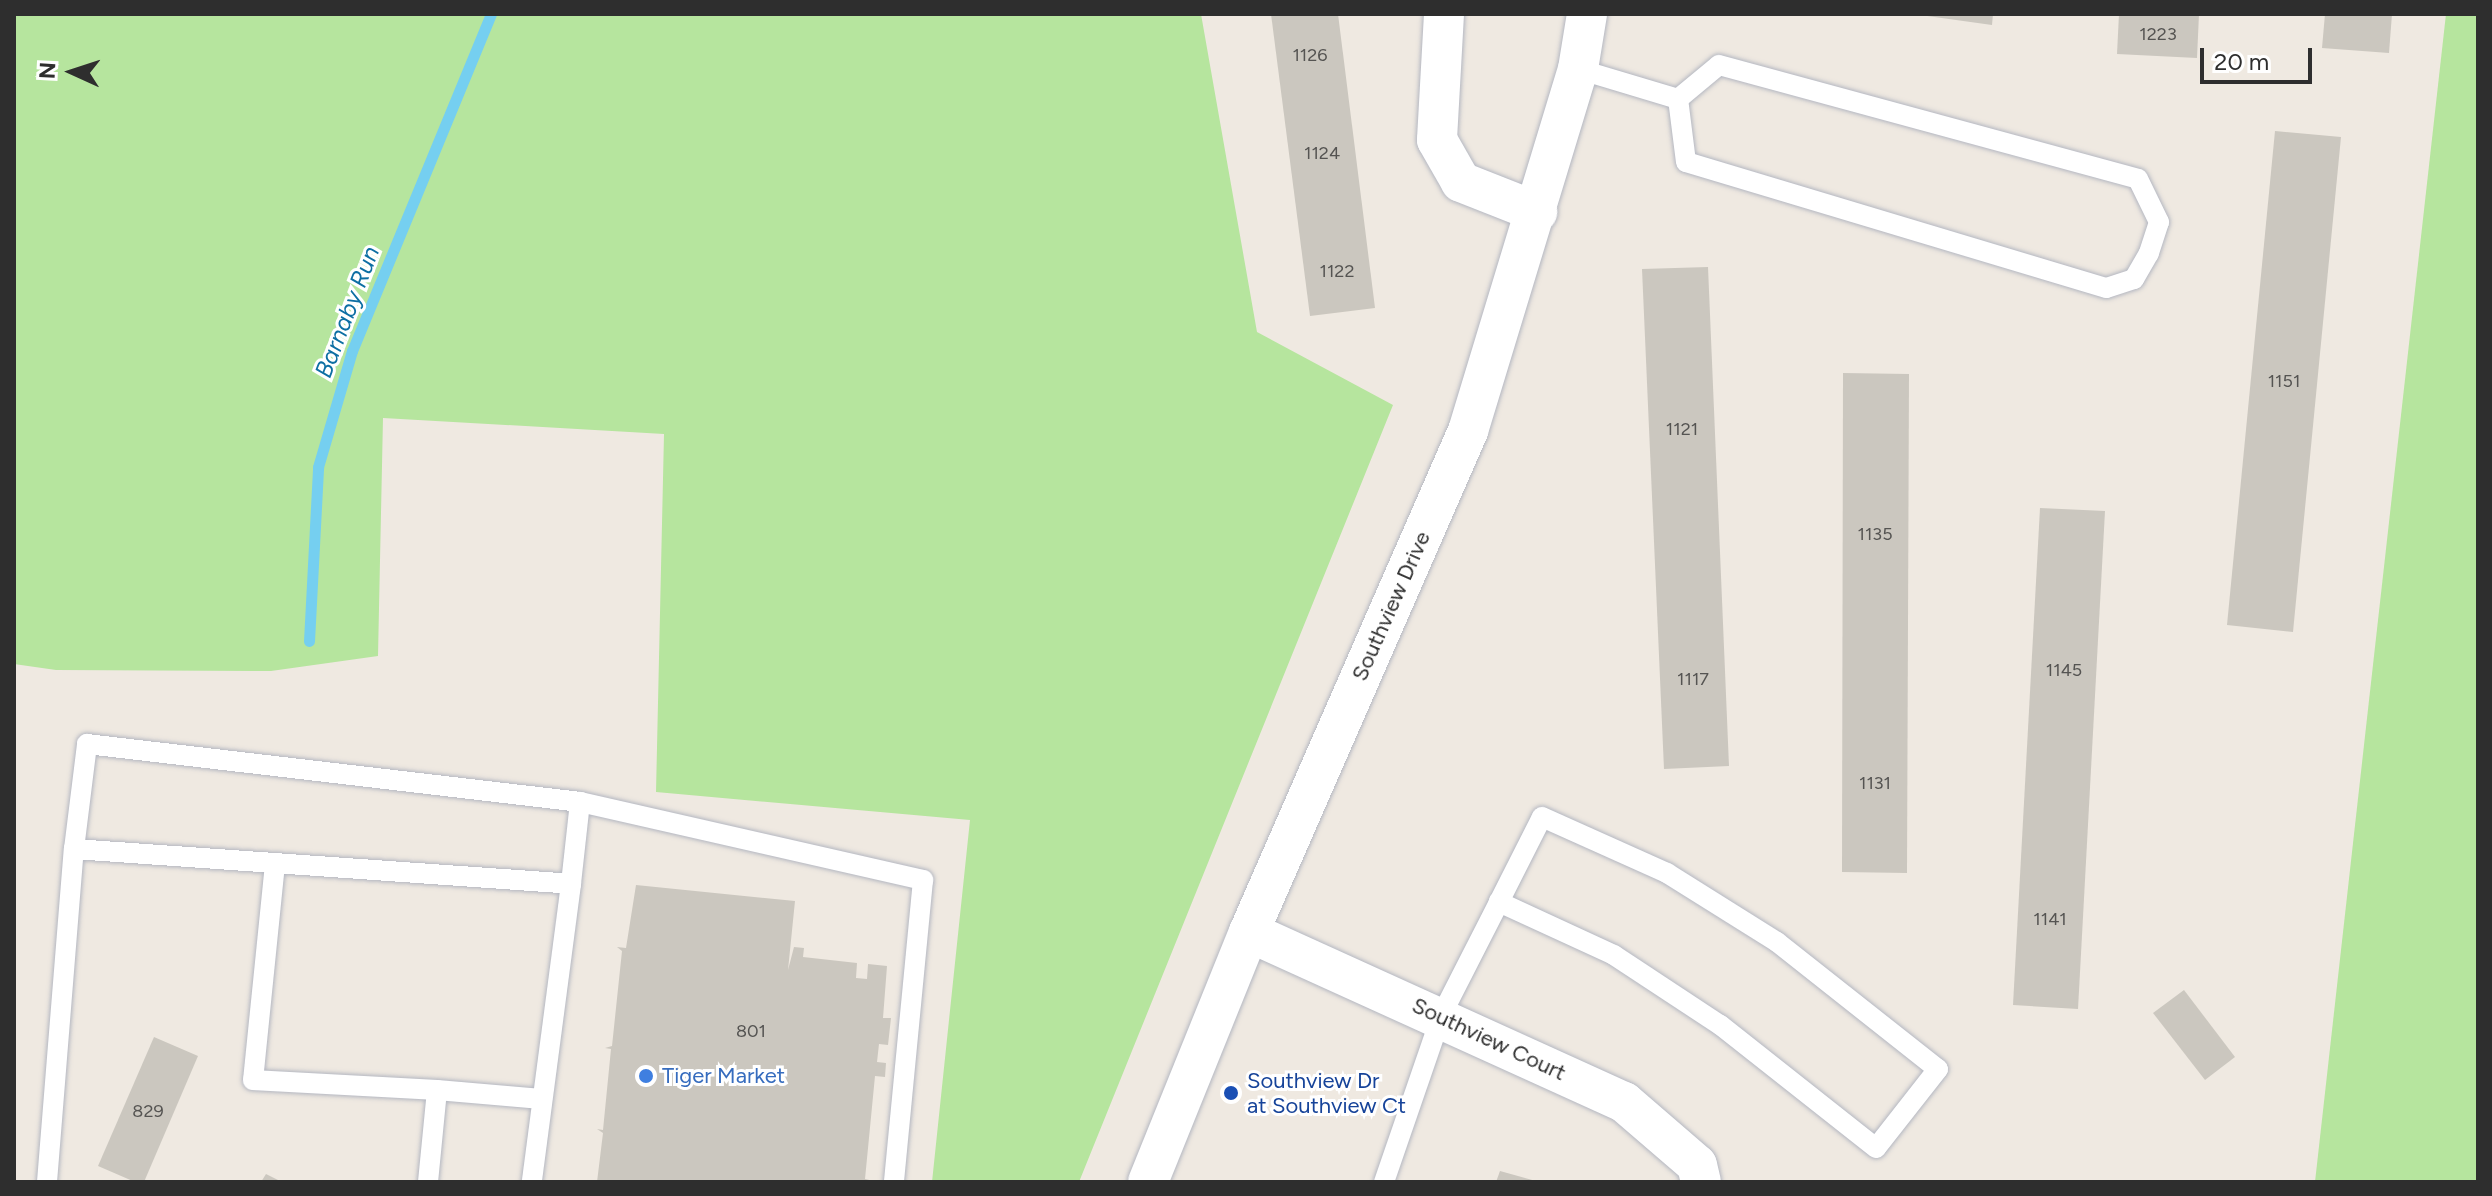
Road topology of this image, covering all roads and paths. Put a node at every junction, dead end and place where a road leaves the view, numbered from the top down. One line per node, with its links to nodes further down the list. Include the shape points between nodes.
1 (1444, 14): 5 (street, via 1437,140 1461,182)
2 (1587, 14): 3 (street, Southview Drive)
3 (1578, 69): 4 (lane); 5 (street, Southview Drive)
4 (1678, 99): 4 (lane, via 1719,65 2138,179 2159,222 2134,279 2106,288 1686,162)
5 (1537, 212): 11 (street, Southview Drive, via 1468,431)
6 (580, 802): 7 (lane, via 87,744); 9 (lane); 18 (lane, via 923,880)
7 (74, 849): 8 (lane); 15 (lane)
8 (275, 864): 9 (lane); 13 (lane, via 253,1080)
9 (571, 884): 14 (lane)
10 (1499, 902): 10 (lane, via 1542,817 1667,873 1777,942 1938,1069 1876,1148 1720,1025 1614,955); 12 (lane)
11 (1249, 932): 12 (street, Southview Court); 19 (street, Southview Drive)
12 (1441, 1016): 20 (lane); 21 (street, Southview Court, via 1624,1102 1697,1165)
13 (437, 1090): 14 (lane); 16 (lane)
14 (542, 1099): 17 (lane)
15 (47, 1182)
16 (428, 1182)
17 (532, 1182)
18 (894, 1182)
19 (1148, 1182)
20 (1384, 1182)
21 (1701, 1182)

